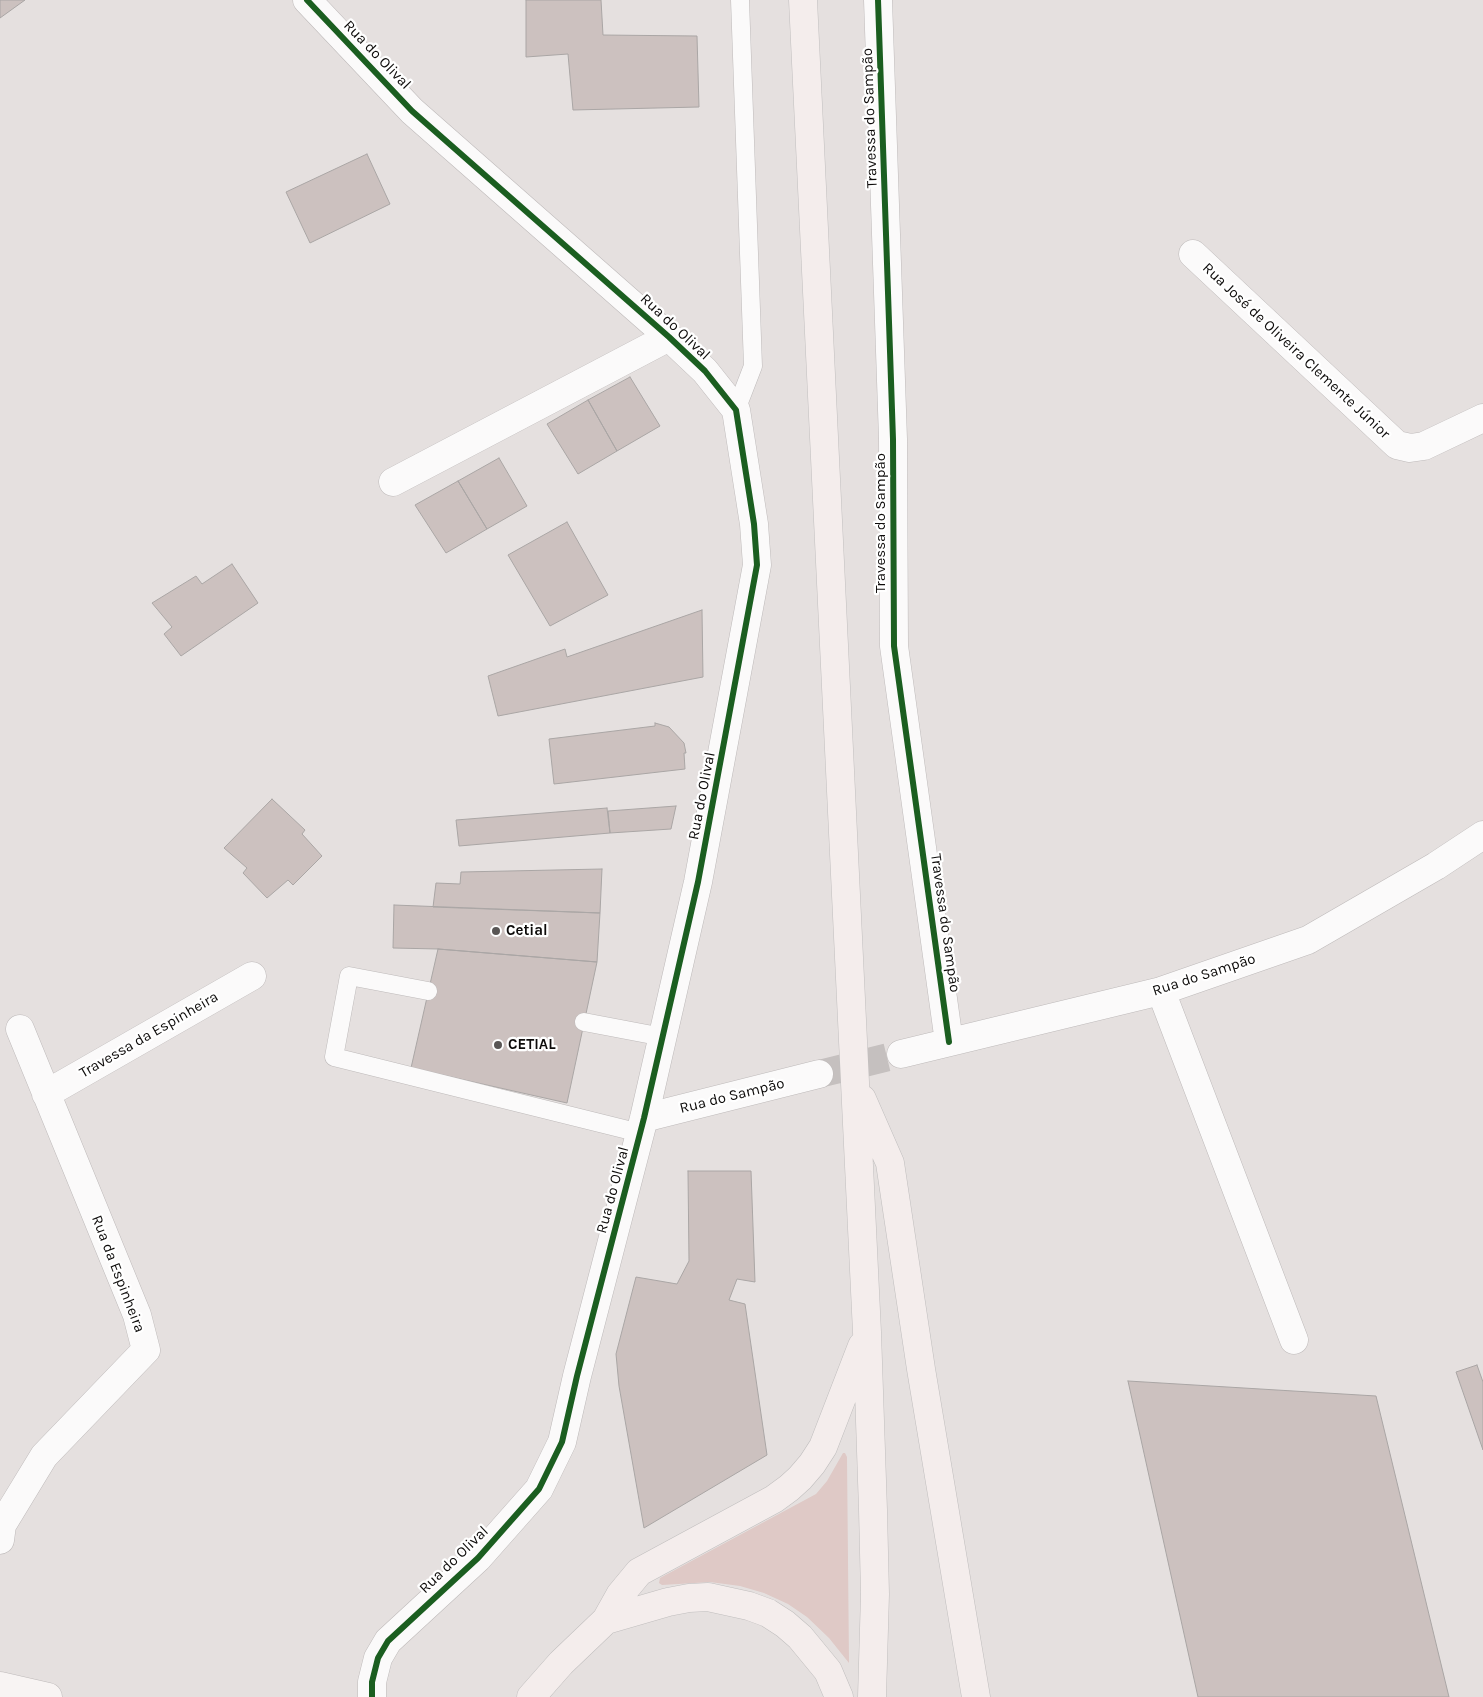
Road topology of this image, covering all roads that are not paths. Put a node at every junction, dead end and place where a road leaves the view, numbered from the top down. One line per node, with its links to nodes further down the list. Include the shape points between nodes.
1 (307, 0): 6 (street, Rua do Olival, via 412,110)
2 (740, 0): 7 (lane, via 753,366)
3 (803, 0): 20 (main road)
4 (878, 0): 17 (street, Travessa do Sampão, via 893,439 894,646)
5 (1193, 254): 8 (street, Rua José de Oliveira Clemente Júnior, via 1397,445 1410,448 1424,446)
6 (669, 337): 7 (street, Rua do Olival, via 705,371); 9 (street)
7 (736, 410): 16 (street, Rua do Olival, via 754,524 757,565 698,882)
8 (1483, 418)
9 (392, 482)
10 (1483, 835): 13 (street, Rua do Sampão, via 1308,940)
11 (252, 976): 21 (street, Travessa da Espinheira)
12 (428, 991): 22 (lane, via 349,976 334,1057)
13 (1161, 991): 17 (street, Rua do Sampão); 24 (street)
14 (584, 1022): 16 (lane)
15 (20, 1029): 21 (street, Rua da Espinheira)
16 (663, 1037): 22 (street, Rua do Olival)
17 (949, 1042): 18 (street, Rua do Sampão)
18 (901, 1054)
19 (820, 1074): 22 (street, Rua do Sampão)
20 (855, 1082): 23 (main road); 33 (main road, via 890,1163)
21 (46, 1094): 25 (street, Rua da Espinheira, via 136,1315 146,1350 44,1456 2,1525)
22 (642, 1126): 29 (street, Rua do Olival, via 562,1442 539,1489 478,1558 388,1640 378,1658)
23 (867, 1332): 26 (main road, via 823,1447 800,1478 774,1499 639,1572 620,1595); 32 (main road, via 875,1594)
24 (1294, 1340)
25 (0, 1540)
26 (606, 1620): 30 (main road, via 561,1663); 31 (main road, via 689,1598 708,1597 749,1606 774,1617 800,1637 828,1671)
27 (0, 1686): 28 (main road)
28 (48, 1697)
29 (372, 1697)
30 (532, 1697)
31 (840, 1697)
32 (872, 1697)
33 (976, 1697)

